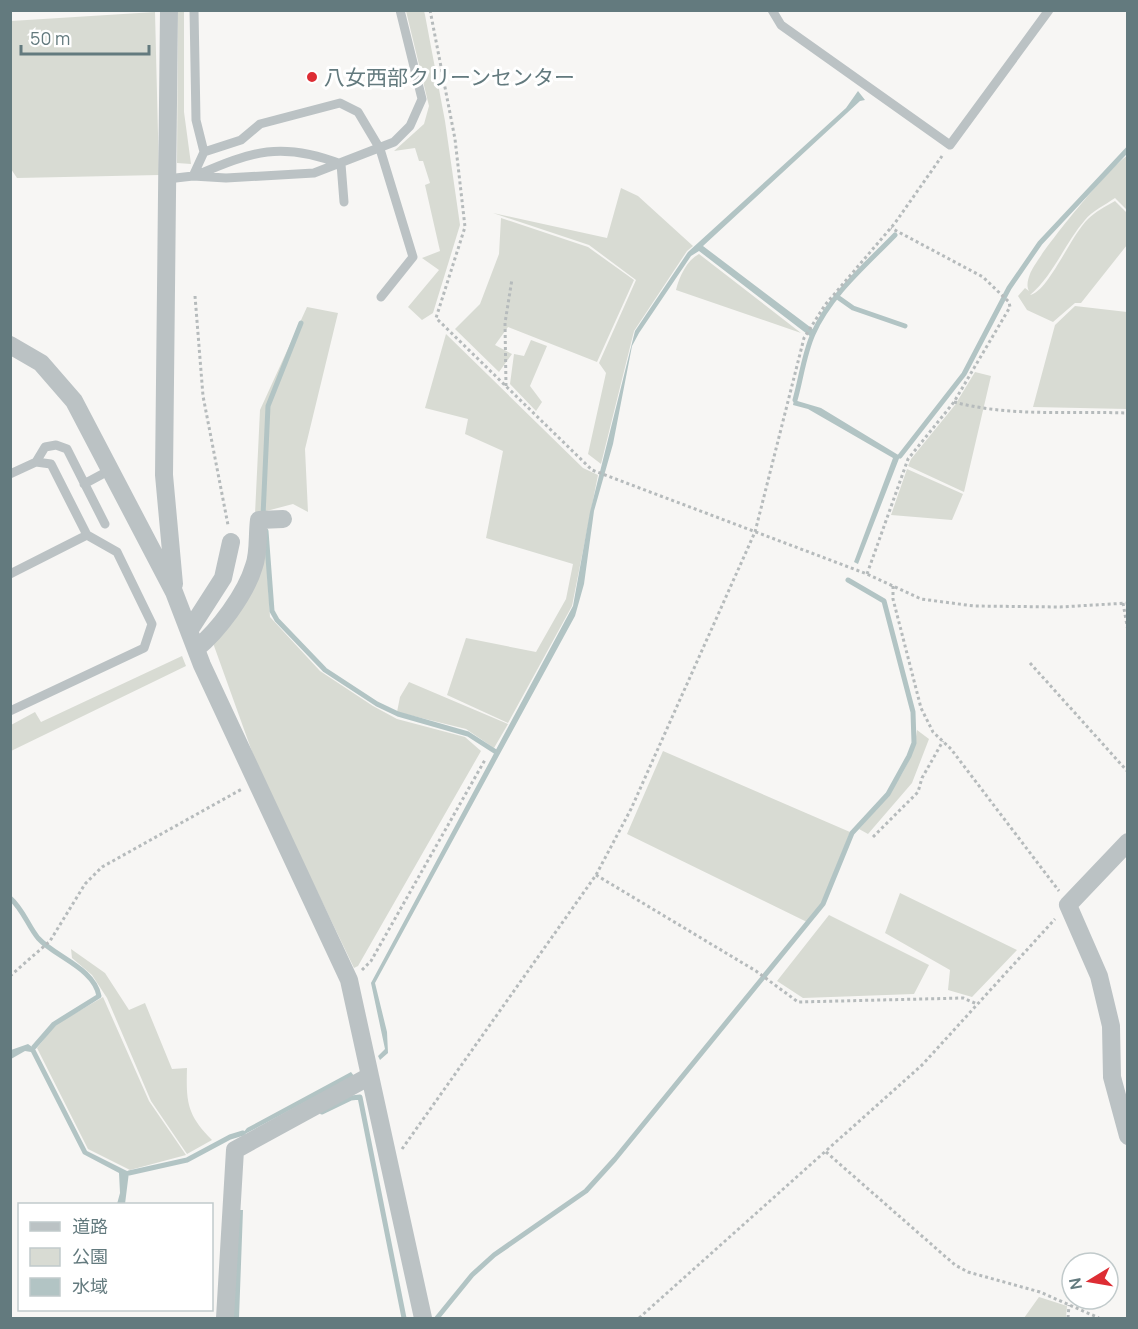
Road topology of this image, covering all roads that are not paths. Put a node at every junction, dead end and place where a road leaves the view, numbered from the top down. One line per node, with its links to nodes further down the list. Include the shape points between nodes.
1 (169, 10): 10 (street)
2 (194, 10): 7 (lane, via 196,120)
3 (399, 10): 6 (lane, via 423,99 410,126)
4 (772, 10): 5 (lane, via 781,25 950,145)
5 (1049, 10)
6 (380, 149): 7 (lane, via 358,112 340,103 260,124 241,140); 8 (lane); 12 (lane, via 413,257)
7 (204, 152): 9 (lane)
8 (341, 164): 9 (lane, via 314,173); 9 (lane, via 291,150 267,151); 11 (lane)
9 (193, 177): 10 (lane)
10 (167, 179): 23 (street, via 164,475)
11 (344, 202)
12 (381, 297)
13 (10, 345): 15 (street, via 41,363 74,401)
14 (36, 462): 16 (lane); 17 (lane, via 45,447 56,444 67,449); 20 (lane, via 51,464)
15 (110, 470): 17 (lane); 23 (street)
16 (10, 474)
17 (84, 483): 19 (lane)
18 (283, 519): 25 (street, via 258,520 255,565 247,584 213,634)
19 (105, 524)
20 (87, 535): 22 (lane); 26 (lane, via 117,552 152,624 144,648)
21 (231, 542): 24 (street, via 223,578)
22 (10, 574)
23 (174, 592): 24 (street)
24 (189, 631): 25 (street)
25 (196, 649): 28 (street, via 350,981)
26 (10, 711)
27 (1128, 842): 29 (street, via 1068,904 1099,976 1111,1026 1112,1077)
28 (370, 1076): 30 (street, via 235,1150); 31 (street)
29 (1128, 1136)
30 (225, 1318)
31 (423, 1318)

